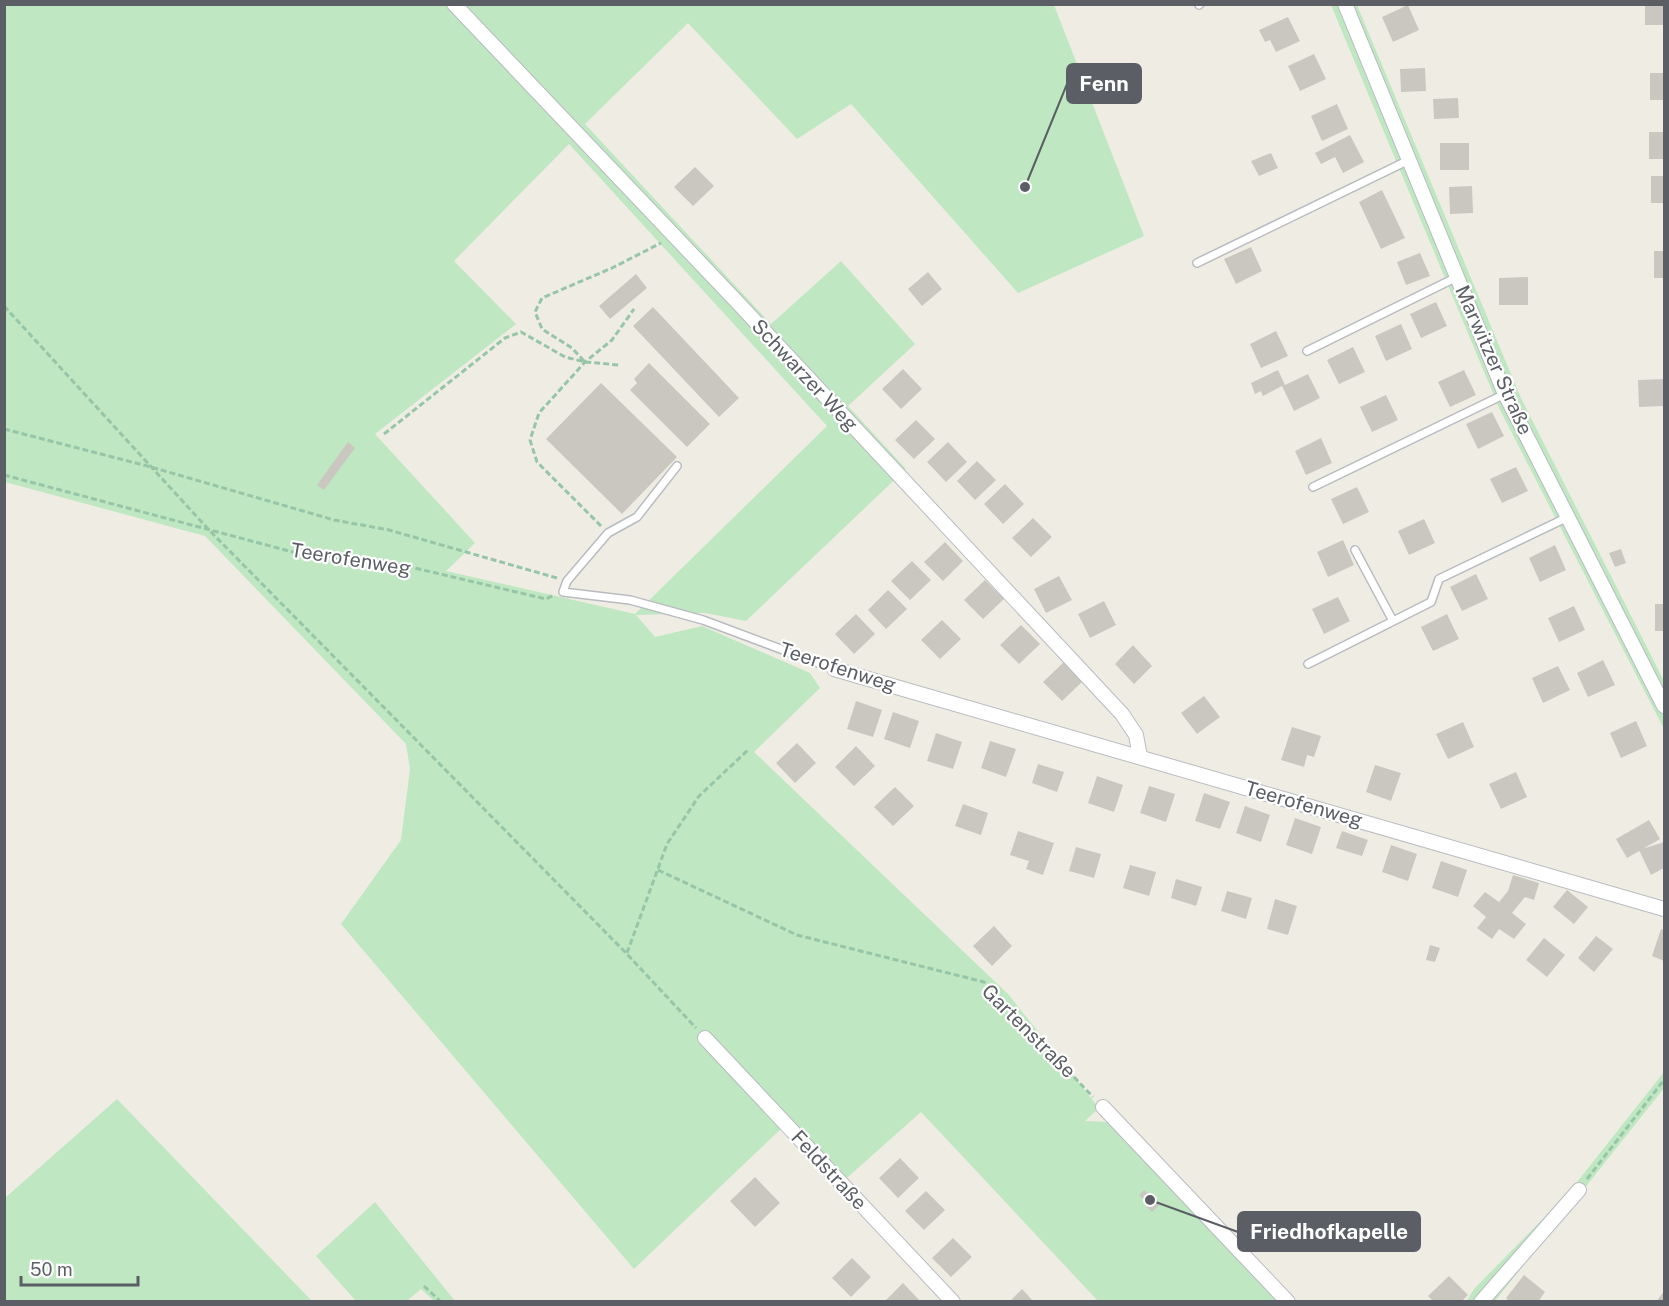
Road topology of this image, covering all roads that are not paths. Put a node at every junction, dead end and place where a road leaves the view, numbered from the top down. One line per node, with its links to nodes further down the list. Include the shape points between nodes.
1 (454, 4): 16 (street, Schwarzer Weg, via 1122,714 1136,735)
2 (1345, 4): 3 (street, Marwitzer Straße)
3 (1409, 160): 4 (lane); 5 (street, Marwitzer Straße)
4 (1197, 263)
5 (1457, 277): 6 (lane); 7 (street, Marwitzer Straße)
6 (1307, 351)
7 (1505, 394): 9 (lane); 10 (street, Marwitzer Straße)
8 (676, 466): 14 (lane, Teerofenweg, via 637,517 608,533 567,581 563,592 630,600 703,620)
9 (1313, 487)
10 (1568, 517): 12 (lane, via 1439,579 1431,602); 15 (street, Marwitzer Straße)
11 (1355, 550): 12 (lane)
12 (1393, 621): 13 (lane)
13 (1308, 664)
14 (834, 669): 16 (street, Teerofenweg)
15 (1665, 706)
16 (1140, 756): 17 (street, Teerofenweg)
17 (1665, 909)
18 (705, 1038): 21 (street, Feldstraße)
19 (1103, 1107): 22 (street)
20 (1578, 1190): 23 (street)
21 (953, 1302)
22 (1288, 1302)
23 (1481, 1302)

